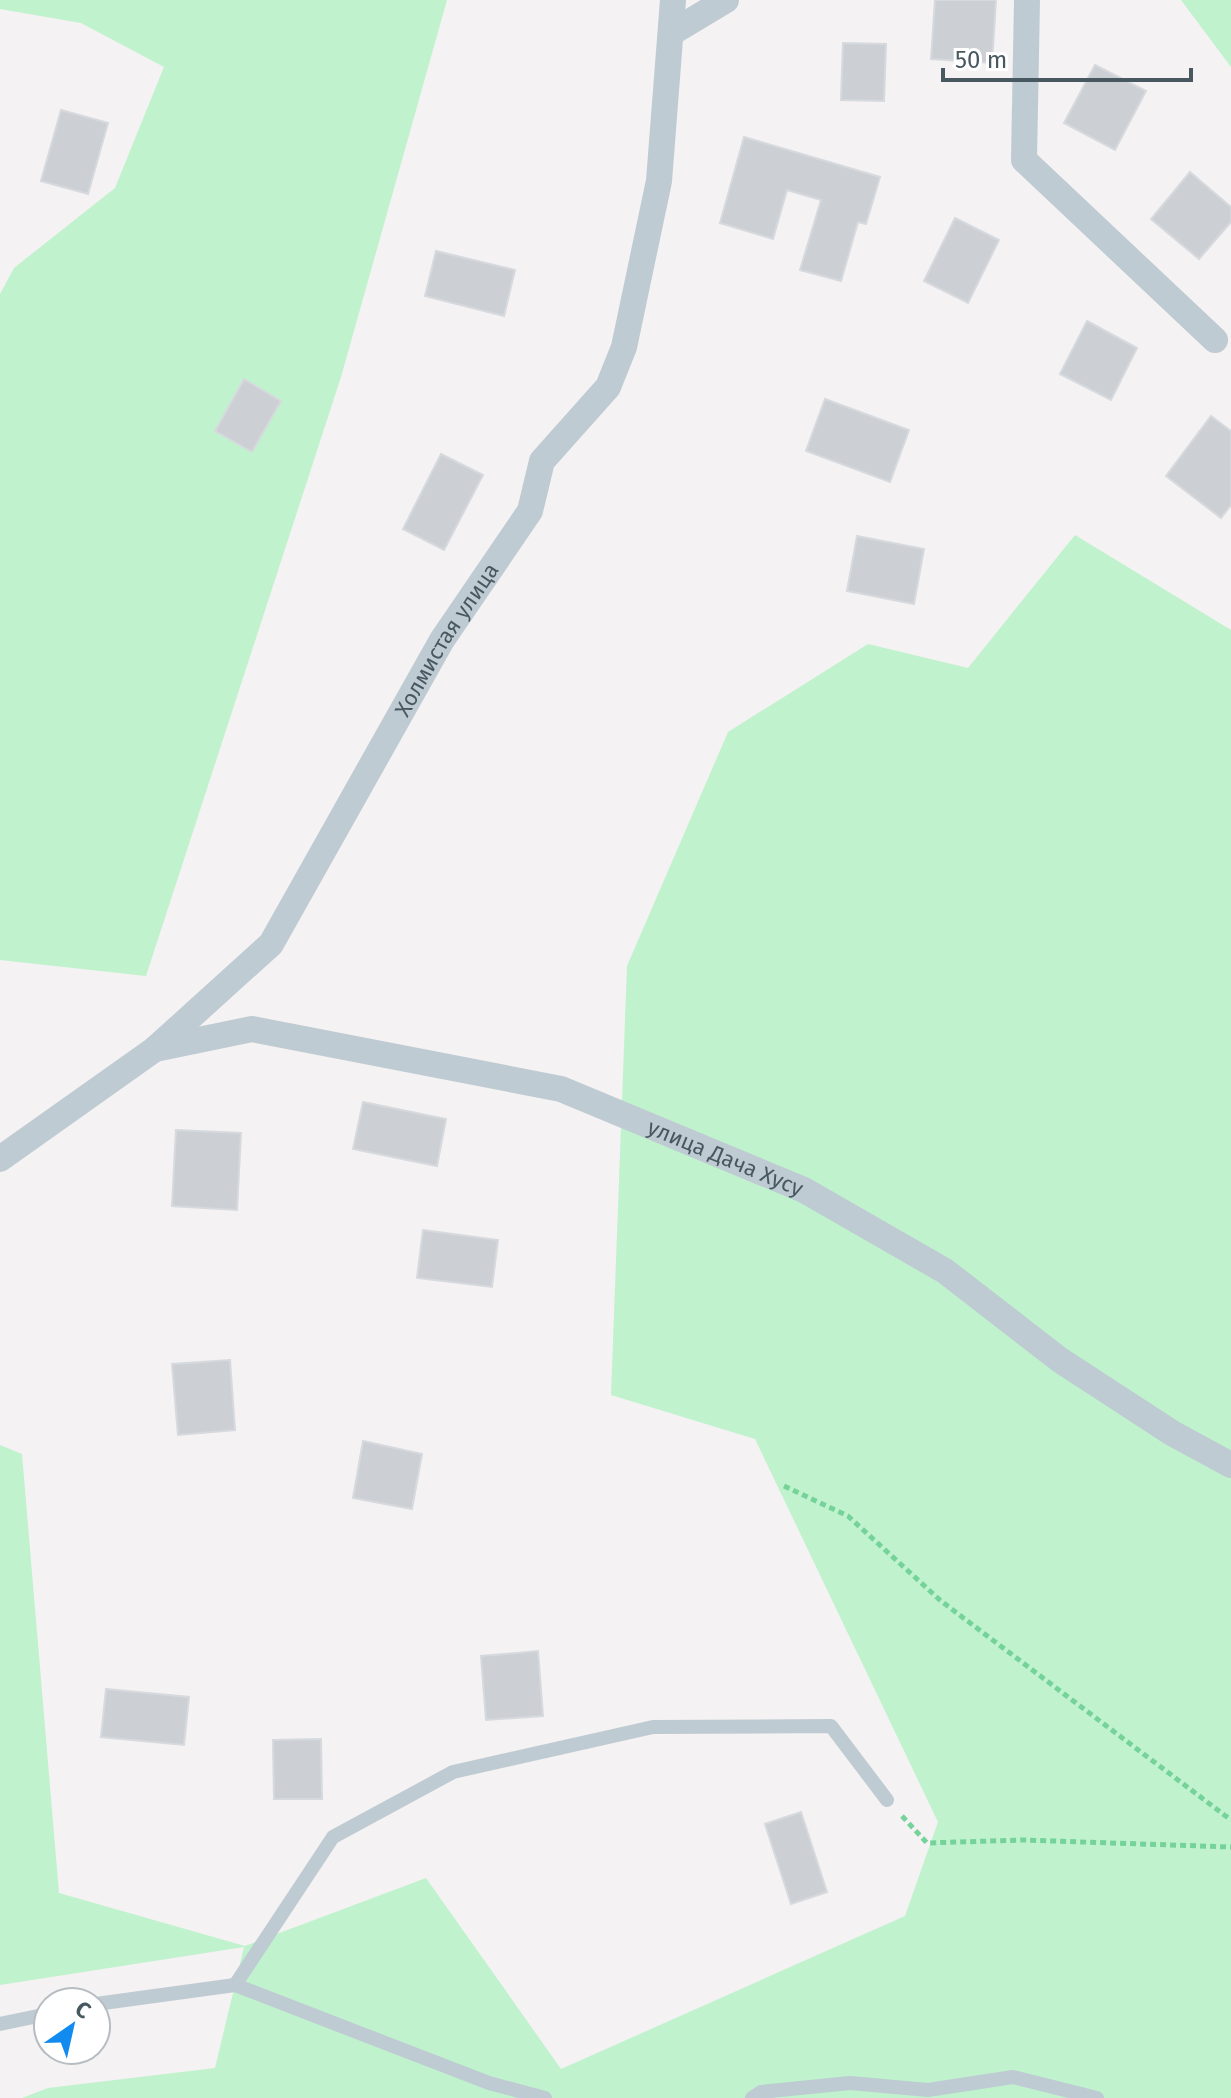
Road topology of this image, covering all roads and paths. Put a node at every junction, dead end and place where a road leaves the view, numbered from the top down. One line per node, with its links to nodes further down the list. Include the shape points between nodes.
1 (673, 0): 4 (street, Холмистая улица)
2 (726, 0): 4 (street)
3 (1027, 0): 5 (street, via 1024,160)
4 (671, 33): 6 (street, Холмистая улица, via 659,181 624,347 608,387 542,461 530,511 442,640 271,944)
5 (1215, 340)
6 (155, 1049): 7 (street, Холмистая улица); 8 (street, улица Дача Хусу, via 252,1029 561,1089 804,1190 945,1271 1060,1360)
7 (0, 1159)
8 (1231, 1465)
9 (784, 1486): 11 (path, via 848,1516 941,1601)
10 (887, 1800): 12 (path, via 927,1843 1023,1840); 13 (lane, via 831,1726 653,1727 453,1772 333,1837)
11 (1231, 1820)
12 (1231, 1847)
13 (235, 1985): 14 (lane); 17 (lane, via 489,2083)
14 (112, 2002)
15 (32, 2017): 16 (lane)
16 (0, 2024)
17 (545, 2098)
18 (752, 2098): 19 (lane, via 761,2092 850,2083 928,2090 1013,2077)
19 (1097, 2098)

